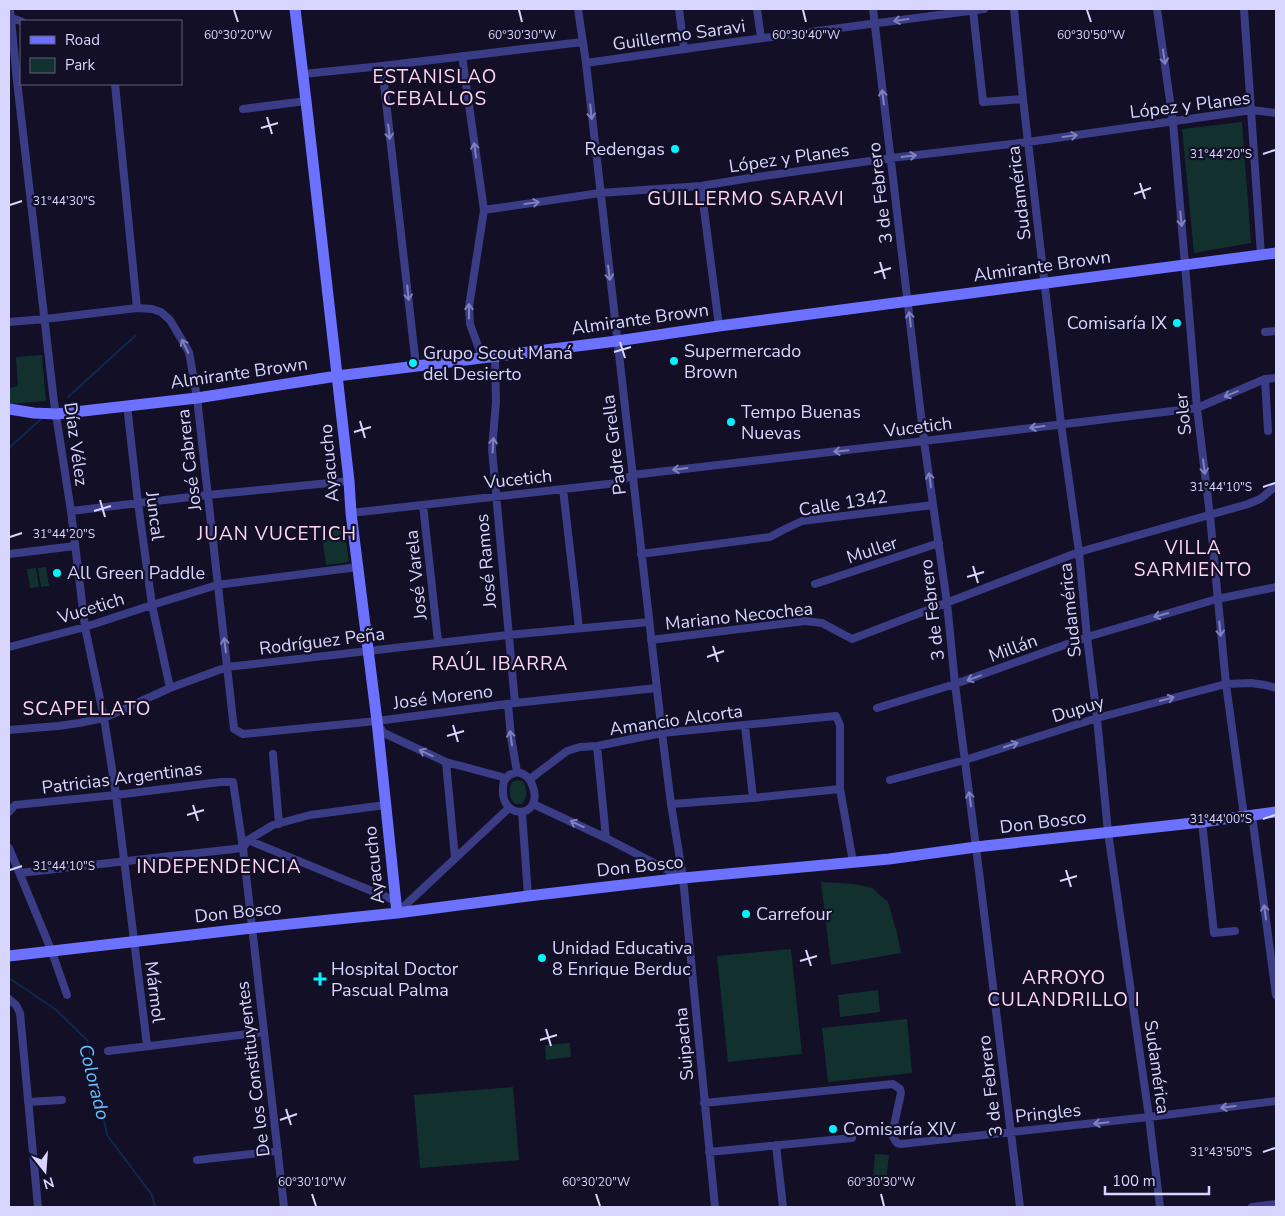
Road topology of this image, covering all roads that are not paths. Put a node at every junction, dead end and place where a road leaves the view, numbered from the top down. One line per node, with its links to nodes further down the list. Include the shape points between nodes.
1 (10, 9): 12 (street, Díaz Vélez)
2 (294, 9): 21 (main road, Ayacucho)
3 (578, 9): 16 (street, Padre Grella)
4 (679, 9): 17 (street)
5 (757, 9): 15 (street)
6 (873, 9): 14 (street, 3 de Febrero)
7 (984, 9): 11 (street, Guillermo Saravi)
8 (1014, 9): 24 (street, Sudamérica)
9 (1157, 9): 29 (street, Soler, one-way to 29)
10 (1244, 9): 27 (street)
11 (973, 10): 14 (street, Guillermo Saravi, one-way to 14); 24 (street, via 983,102)
12 (11, 18): 13 (street); 22 (street, Díaz Vélez)
13 (20, 20)
14 (875, 24): 15 (street, Guillermo Saravi); 31 (street, 3 de Febrero, one-way to 14)
15 (761, 38): 17 (street, Guillermo Saravi)
16 (582, 42): 18 (street); 19 (street, Padre Grella)
17 (684, 49): 19 (street, Guillermo Saravi)
18 (462, 56): 20 (street); 34 (street, one-way to 18)
19 (586, 63): 33 (street, Padre Grella, one-way to 33)
20 (382, 66): 21 (street); 49 (street, one-way to 49)
21 (303, 74): 25 (main road, Ayacucho)
22 (13, 81): 41 (street, Díaz Vélez)
23 (115, 85): 40 (street)
24 (1023, 99): 30 (street, Sudamérica)
25 (306, 101): 26 (street); 50 (main road, Ayacucho)
26 (243, 109)
27 (1252, 110): 28 (street, López y Planes); 29 (street, López y Planes); 36 (street)
28 (1276, 112)
29 (1173, 122): 30 (street, López y Planes, one-way to 29); 37 (street, Soler, one-way to 37)
30 (1028, 142): 31 (street, López y Planes, one-way to 30); 38 (street, Sudamérica)
31 (891, 158): 32 (street, López y Planes); 39 (street, 3 de Febrero)
32 (702, 186): 33 (street, López y Planes); 43 (street)
33 (600, 193): 34 (street, López y Planes, one-way to 33); 46 (street, Padre Grella, one-way to 46)
34 (484, 210): 48 (street, one-way to 34, via 470,324 469,307)
35 (1276, 253): 36 (main road, Almirante Brown)
36 (1261, 255): 37 (main road, Almirante Brown)
37 (1185, 264): 38 (main road, Almirante Brown); 55 (street, Soler)
38 (1045, 283): 39 (main road, Almirante Brown); 58 (street, Sudamérica)
39 (908, 301): 43 (main road, Almirante Brown); 60 (street, 3 de Febrero, one-way to 39)
40 (137, 308): 41 (street, José Cabrera); 53 (street, José Cabrera, one-way to 40, via 189,352 170,320 161,312)
41 (45, 319): 42 (street, José Cabrera); 57 (street, Díaz Vélez)
42 (9, 322)
43 (719, 326): 46 (main road, Almirante Brown)
44 (1276, 331): 45 (street)
45 (1265, 332)
46 (617, 341): 47 (main road, Almirante Brown); 61 (street, Padre Grella)
47 (495, 356): 48 (main road, Almirante Brown); 66 (street, José Ramos, one-way to 47, via 492,449)
48 (482, 357): 49 (main road, Almirante Brown)
49 (416, 366): 50 (main road, Almirante Brown)
50 (337, 376): 53 (main road, Almirante Brown); 62 (main road, Ayacucho)
51 (1276, 378): 52 (street, Vucetich)
52 (1264, 379): 55 (street, Vucetich, one-way to 55); 59 (street)
53 (197, 398): 54 (main road, Almirante Brown); 65 (street, José Cabrera)
54 (127, 406): 57 (main road, Almirante Brown); 67 (street, Juncal)
55 (1197, 408): 58 (street, Vucetich); 72 (street, Soler, one-way to 72)
56 (9, 409): 57 (main road, Almirante Brown)
57 (57, 414): 70 (street, Díaz Vélez)
58 (1061, 424): 60 (street, Vucetich, one-way to 60); 75 (street, Sudamérica)
59 (1268, 430)
60 (924, 441): 61 (street, Vucetich, one-way to 61); 69 (street, 3 de Febrero, one-way to 60)
61 (632, 475): 64 (street, Vucetich, via 617,483); 77 (street, Padre Grella)
62 (349, 481): 65 (street); 71 (main road, Ayacucho)
63 (1276, 486): 72 (street, Mariano Necochea, via 1254,502)
64 (564, 489): 66 (street, Vucetich); 87 (street)
65 (208, 495): 67 (street); 80 (street, José Cabrera)
66 (496, 496): 68 (street, Vucetich); 88 (street, José Ramos)
67 (138, 503): 70 (street); 84 (street, Juncal)
68 (423, 504): 71 (street, Vucetich); 91 (street, José Varela)
69 (933, 505): 73 (street, 3 de Febrero); 77 (street, Calle 1342, via 802,521 770,537)
70 (71, 511): 74 (street, Díaz Vélez)
71 (351, 513): 78 (main road, Ayacucho)
72 (1210, 516): 75 (street, Mariano Necochea); 82 (street, Soler)
73 (939, 543): 79 (street, Muller); 83 (street, 3 de Febrero)
74 (75, 546): 76 (street); 86 (street, Díaz Vélez)
75 (1079, 552): 83 (street, Mariano Necochea); 89 (street, Sudamérica)
76 (9, 554)
77 (641, 554): 85 (street, Padre Grella)
78 (358, 568): 80 (street, Vucetich); 93 (main road, Ayacucho)
79 (815, 584)
80 (217, 585): 84 (street, Vucetich); 94 (street, José Cabrera, one-way to 80)
81 (1276, 587): 82 (street, Millán)
82 (1217, 599): 89 (street, Millán, one-way to 89); 96 (street, Soler, one-way to 96)
83 (948, 603): 90 (street, Mariano Necochea, via 852,639 822,622 805,621); 95 (street, 3 de Febrero)
84 (152, 605): 86 (street, Vucetich); 97 (street, Juncal)
85 (649, 622): 87 (street, Rodríguez Peña); 90 (street, Padre Grella)
86 (85, 627): 92 (street, Vucetich); 102 (street, Díaz Vélez)
87 (579, 628): 88 (street, Rodríguez Peña)
88 (508, 635): 91 (street, Rodríguez Peña); 100 (street, José Ramos)
89 (1087, 637): 95 (street, Millán, one-way to 95); 103 (street, Sudamérica)
90 (651, 640): 98 (street, Padre Grella)
91 (438, 642): 93 (street, Rodríguez Peña)
92 (9, 647)
93 (368, 650): 94 (street, Rodríguez Peña); 104 (main road, Ayacucho)
94 (227, 667): 97 (street, Rodríguez Peña); 106 (street, José Cabrera)
95 (956, 684): 101 (street, Millán); 111 (street, 3 de Febrero)
96 (1226, 684): 99 (street, Dupuy, via 1251,683); 103 (street, Dupuy, one-way to 96); 127 (street, Soler)
97 (170, 688): 102 (street, Rodríguez Peña)
98 (657, 688): 100 (street, José Moreno); 108 (street, Padre Grella)
99 (1276, 688)
100 (511, 703): 104 (street, José Moreno); 113 (street, José Ramos, one-way to 100, via 511,736)
101 (876, 708)
102 (104, 718): 107 (street, Rodríguez Peña, via 80,724); 118 (street, Díaz Vélez)
103 (1097, 718): 111 (street, Dupuy, one-way to 103); 130 (street, Sudamérica)
104 (376, 721): 106 (street, José Moreno, via 243,734); 112 (street, one-way to 104, via 388,735); 122 (main road, Ayacucho)
105 (745, 726): 108 (street, Amancio Alcorta); 117 (street, Amancio Alcorta, via 836,716 840,725); 119 (street)
106 (234, 729)
107 (9, 730)
108 (662, 733): 109 (street, Amancio Alcorta); 121 (street, Padre Grella)
109 (597, 746): 115 (street, Amancio Alcorta, via 567,751); 131 (street)
110 (273, 754): 129 (street)
111 (965, 760): 116 (street, Dupuy); 133 (street, 3 de Febrero, one-way to 111)
112 (446, 762): 114 (street); 136 (street)
113 (517, 772): 114 (street); 115 (street, via 526,774)
114 (506, 778): 123 (street, via 503,792)
115 (530, 779): 120 (street, via 535,795)
116 (890, 780)
117 (840, 789): 119 (street); 138 (street)
118 (116, 795): 124 (street, Patricias Argentinas, via 15,805); 135 (street, Patricias Argentinas, via 233,782); 137 (street, Díaz Vélez)
119 (753, 798): 121 (street)
120 (533, 804): 125 (street); 131 (street, one-way to 120)
121 (671, 804): 140 (street, Padre Grella)
122 (385, 805): 129 (street, via 310,815); 142 (main road, Ayacucho)
123 (509, 808): 125 (street); 136 (street)
124 (9, 812)
125 (522, 812): 141 (street)
126 (1276, 812): 127 (main road, Don Bosco)
127 (1248, 815): 128 (main road, Don Bosco); 148 (street, Soler, one-way to 127)
128 (1202, 822): 130 (main road, Don Bosco); 144 (street, via 1214,933)
129 (278, 824): 132 (street)
130 (1108, 832): 133 (main road, Don Bosco); 159 (street, Sudamérica)
131 (606, 838): 140 (street)
132 (248, 840): 135 (street); 142 (street)
133 (976, 847): 138 (main road, Don Bosco); 160 (street, 3 de Febrero)
134 (9, 848): 139 (street)
135 (242, 848): 137 (street); 143 (street)
136 (455, 858): 142 (street)
137 (125, 861): 139 (street); 145 (street, Díaz Vélez)
138 (853, 862): 140 (main road, Don Bosco)
139 (20, 873): 146 (street)
140 (683, 878): 141 (main road, Don Bosco); 158 (street, Suipacha)
141 (528, 896): 142 (main road, Don Bosco)
142 (396, 907): 143 (main road, Don Bosco)
143 (252, 928): 145 (main road, Don Bosco); 152 (street, De los Constituyentes)
144 (1235, 931)
145 (134, 942): 146 (main road, Don Bosco); 153 (street, Mármol)
146 (52, 952): 147 (main road, Don Bosco); 149 (street)
147 (9, 956)
148 (1276, 985): 150 (street, Soler)
149 (67, 995)
150 (1276, 995)
151 (9, 999): 157 (street, via 20,1013)
152 (264, 1032): 153 (street); 163 (street, De los Constituyentes)
153 (146, 1046): 154 (street)
154 (108, 1051)
155 (62, 1100): 157 (street)
156 (1276, 1101): 159 (street, Pringles, one-way to 159)
157 (28, 1102): 167 (street)
158 (704, 1103): 160 (street, Pringles, via 893,1084 901,1093 893,1130 897,1143); 164 (street, Suipacha)
159 (1149, 1117): 160 (street, Pringles, one-way to 160); 172 (street, Sudamérica)
160 (1011, 1132): 171 (street, 3 de Febrero)
161 (852, 1138): 162 (street)
162 (776, 1145): 164 (street); 170 (street)
163 (278, 1151): 165 (street); 168 (street, De los Constituyentes)
164 (709, 1152): 169 (street, Suipacha)
165 (197, 1160)
166 (1276, 1204): 173 (street)
167 (38, 1207)
168 (284, 1207)
169 (715, 1207)
170 (783, 1207)
171 (1020, 1207)
172 (1160, 1207)
173 (1252, 1207)

